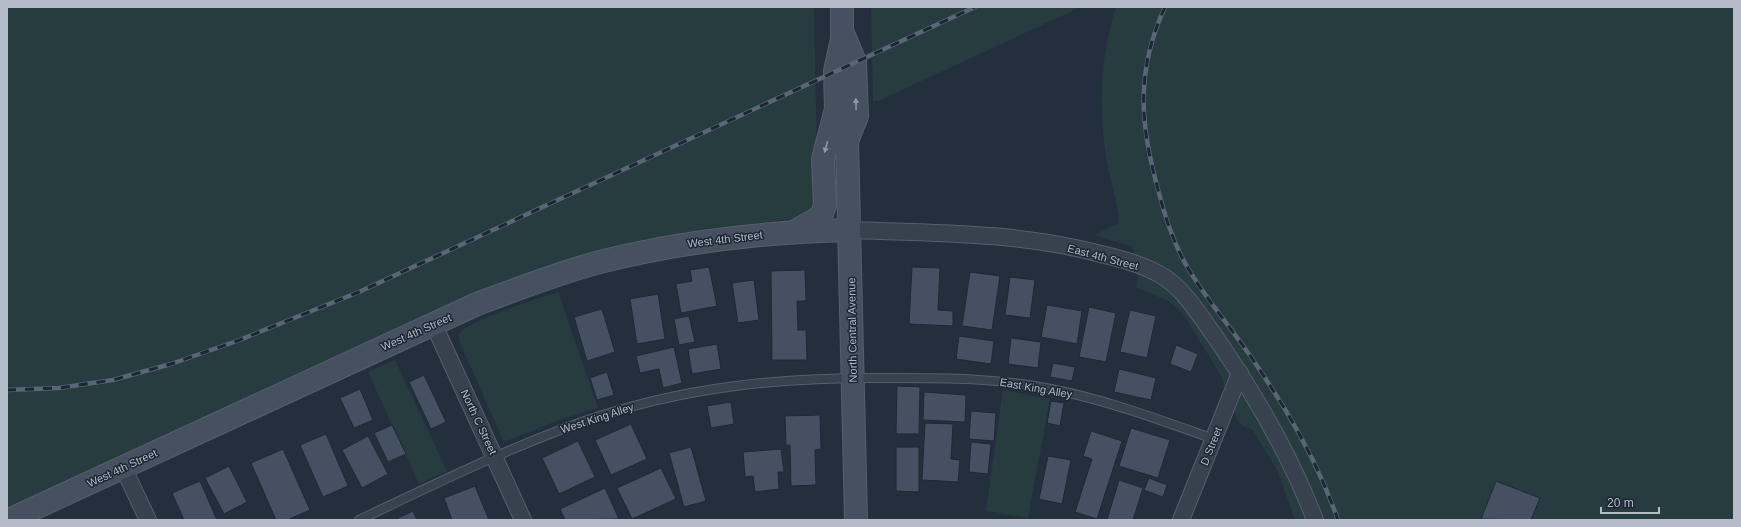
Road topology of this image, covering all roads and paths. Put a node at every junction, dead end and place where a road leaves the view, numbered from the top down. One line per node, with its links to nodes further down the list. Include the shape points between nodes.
1 (842, 7): 2 (street, North Central Avenue)
2 (843, 33): 3 (street, North Central Avenue, via 835,71); 4 (street, North Central Avenue, one-way to 2, via 857,116 855,62)
3 (836, 109): 4 (street, North Central Avenue); 6 (street, one-way to 6, via 823,159 822,214)
4 (847, 141): 5 (street, North Central Avenue)
5 (849, 230): 6 (street, West 4th Street); 8 (street, East 4th Street, via 968,233 1033,240 1088,250 1130,262 1159,274 1184,294); 9 (street, North Central Avenue)
6 (794, 231): 7 (street, West 4th Street, via 718,238 600,262 546,278 477,304)
7 (434, 325): 11 (street, North C Street); 12 (street, West 4th Street)
8 (1240, 373): 10 (street, D Street); 19 (street, East 4th Street, via 1291,463)
9 (853, 378): 10 (lane, East King Alley, via 1004,381 1052,389 1096,400); 11 (lane, West King Alley, via 754,382 652,401 579,423); 17 (street, North Central Avenue)
10 (1214, 439): 18 (street, D Street)
11 (495, 458): 15 (lane, West King Alley); 16 (street, North C Street)
12 (123, 467): 13 (street, West 4th Street); 14 (street)
13 (9, 520)
14 (148, 520)
15 (359, 520)
16 (523, 520)
17 (856, 520)
18 (1181, 520)
19 (1315, 520)

